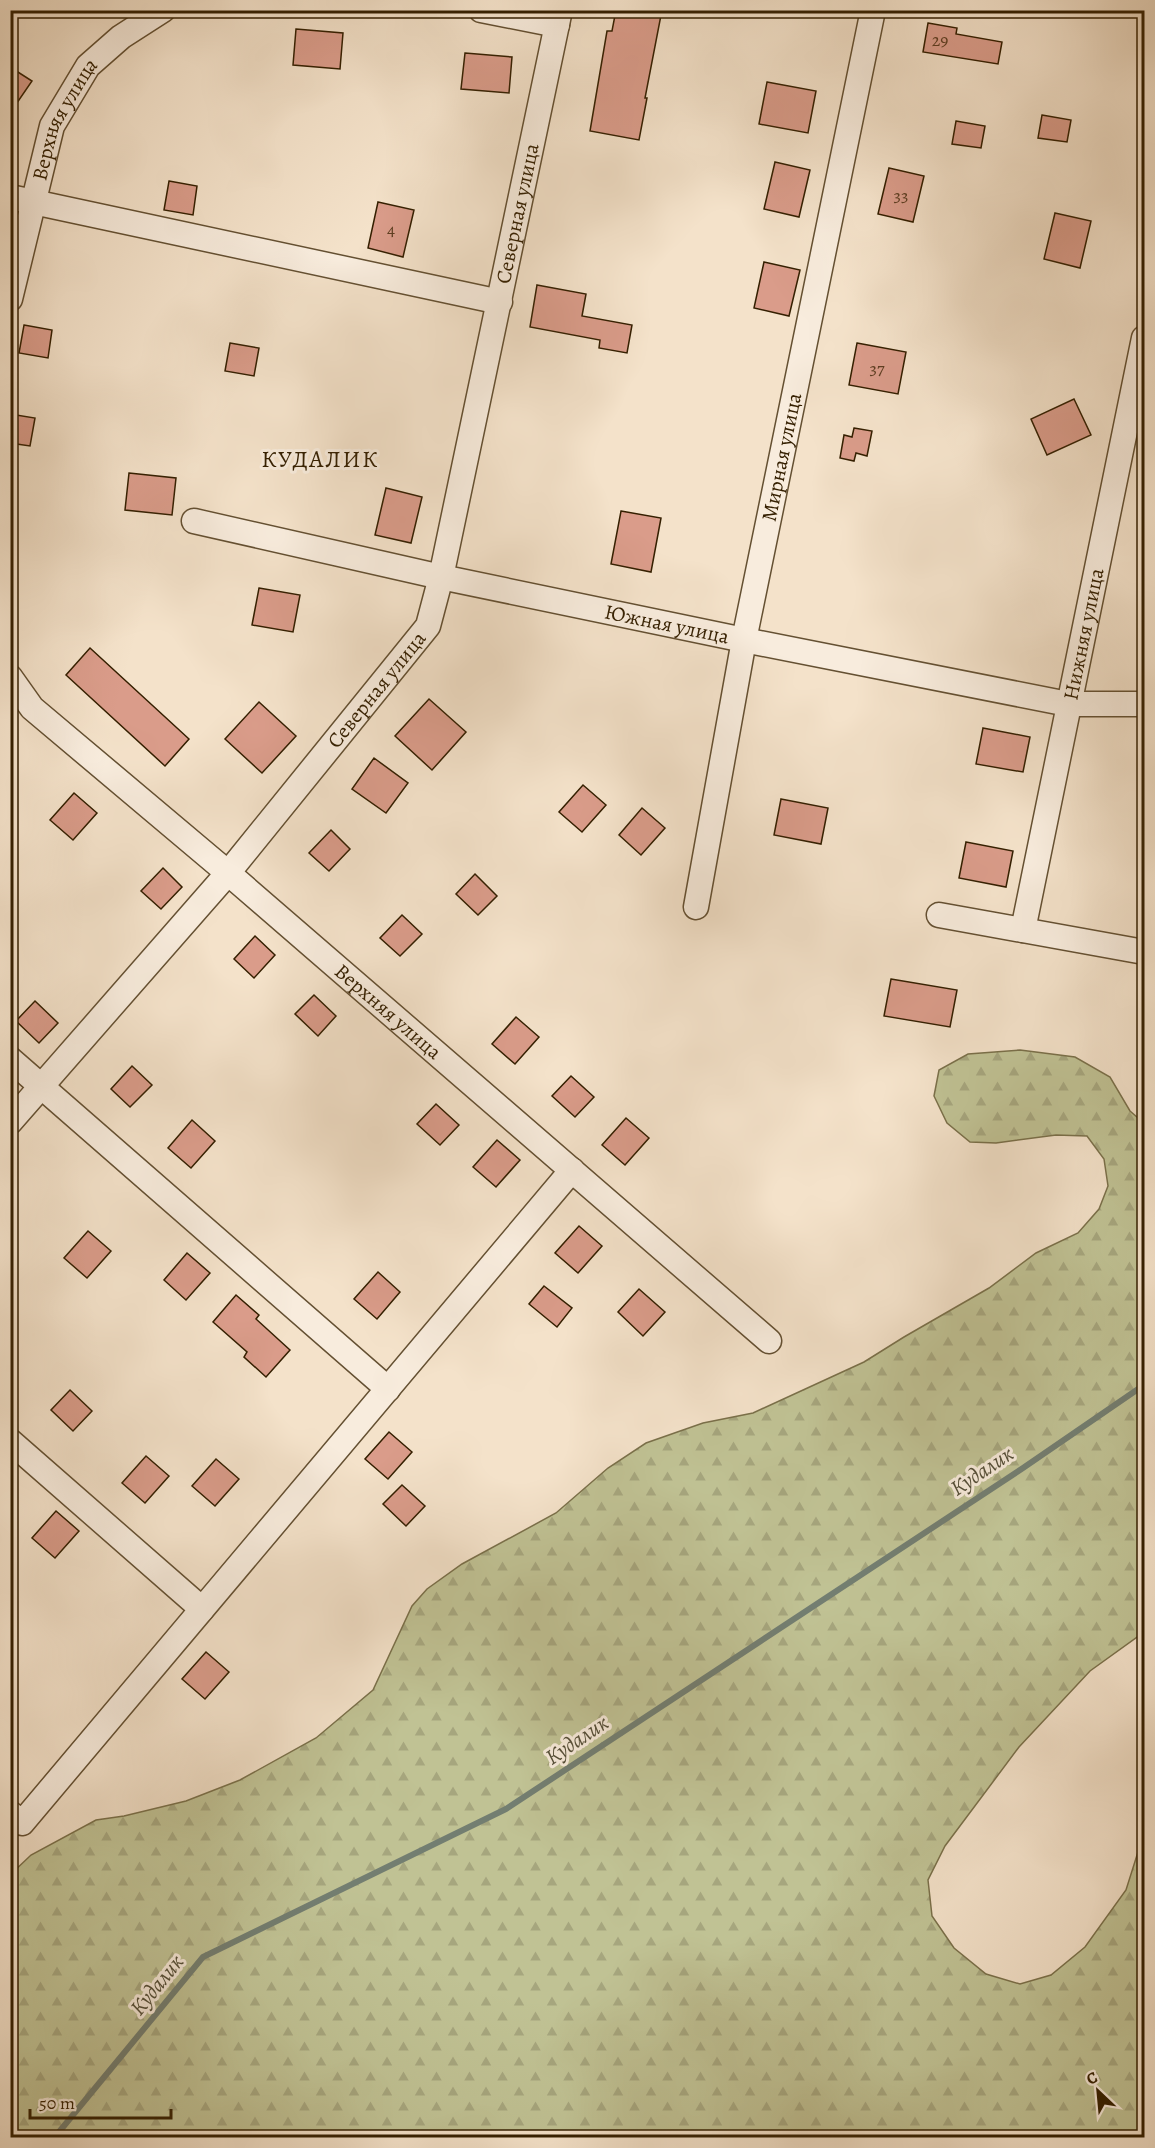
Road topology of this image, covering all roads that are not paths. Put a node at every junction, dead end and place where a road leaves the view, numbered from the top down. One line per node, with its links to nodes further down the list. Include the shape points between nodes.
1 (163, 10): 6 (street, Верхняя улица, via 121,37 88,66 52,126)
2 (481, 10): 4 (street)
3 (873, 10): 12 (street, Мирная улица)
4 (559, 18): 8 (street, Северная улица)
5 (10, 197): 6 (street)
6 (34, 202): 7 (street, Верхняя улица); 8 (street)
7 (10, 299)
8 (500, 302): 11 (street, Северная улица)
9 (1144, 338): 14 (street, Нижняя улица)
10 (194, 521): 11 (street, Южная улица)
11 (441, 577): 12 (street, Южная улица); 16 (street, Северная улица, via 428,626)
12 (744, 640): 14 (street, Южная улица); 17 (street, Мирная улица)
13 (10, 677): 16 (street, Верхняя улица, via 32,708)
14 (1068, 704): 15 (street, Южная улица); 19 (street, Нижняя улица)
15 (1144, 704)
16 (228, 873): 22 (street, Северная улица); 24 (street, Верхняя улица)
17 (696, 907)
18 (939, 915): 19 (street)
19 (1023, 930): 20 (street)
20 (1144, 952)
21 (10, 1059): 22 (street)
22 (42, 1086): 23 (street, Северная улица); 26 (street)
23 (10, 1122)
24 (572, 1170): 25 (street, Верхняя улица); 26 (street)
25 (769, 1341)
26 (388, 1389): 28 (street)
27 (10, 1441): 28 (street)
28 (202, 1609): 29 (street, via 22,1823)
29 (10, 1813)

